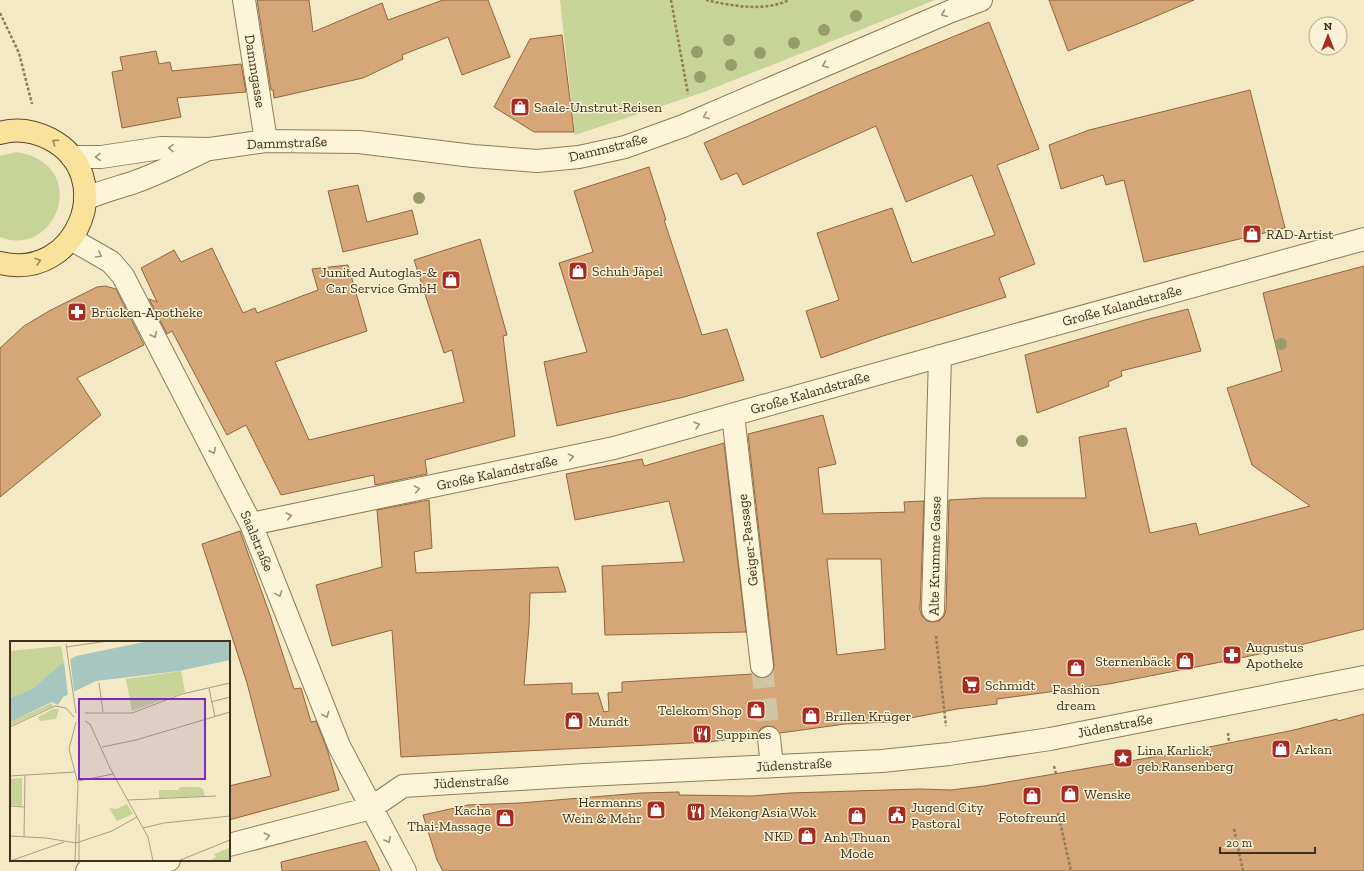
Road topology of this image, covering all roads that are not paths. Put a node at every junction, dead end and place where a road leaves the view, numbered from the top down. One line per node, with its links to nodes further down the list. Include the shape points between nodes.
1 (244, 0): 4 (street, Dammgasse)
2 (981, 0): 4 (street, Dammstraße, one-way to 4, via 694,122 625,147 579,157 537,162 359,142)
3 (2, 129): 6 (main road, one-way to 3, via 64,148 43,135)
4 (266, 141): 5 (street, Dammstraße)
5 (210, 149): 6 (street, Dammstraße, one-way to 6, via 161,148 101,157); 7 (street, Dammstraße, via 166,170)
6 (72, 157): 7 (main road, via 79,169)
7 (85, 199): 8 (main road, via 82,219)
8 (71, 239): 10 (main road, one-way to 8, via 44,260); 13 (street, Saalstraße, one-way to 13, via 111,262 123,276)
9 (1364, 239): 11 (street, Große Kalandstraße)
10 (4, 269)
11 (940, 356): 12 (street, Große Kalandstraße); 14 (street, Alte Krumme Gasse)
12 (733, 414): 13 (street, Große Kalandstraße, one-way to 12, via 614,448); 15 (street, Geiger-Passage)
13 (251, 524): 19 (street, Saalstraße, one-way to 19, via 339,746)
14 (932, 610)
15 (762, 666)
16 (1364, 677): 18 (street, Jüdenstraße, via 1050,739 882,761)
17 (769, 738): 18 (street)
18 (772, 766): 19 (street, Jüdenstraße, via 403,786)
19 (371, 808): 20 (street, Jüdenstraße, one-way to 19); 23 (street, Saalstraße, one-way to 23)
20 (230, 845)
21 (165, 861): 22 (street)
22 (87, 871)
23 (405, 871)

